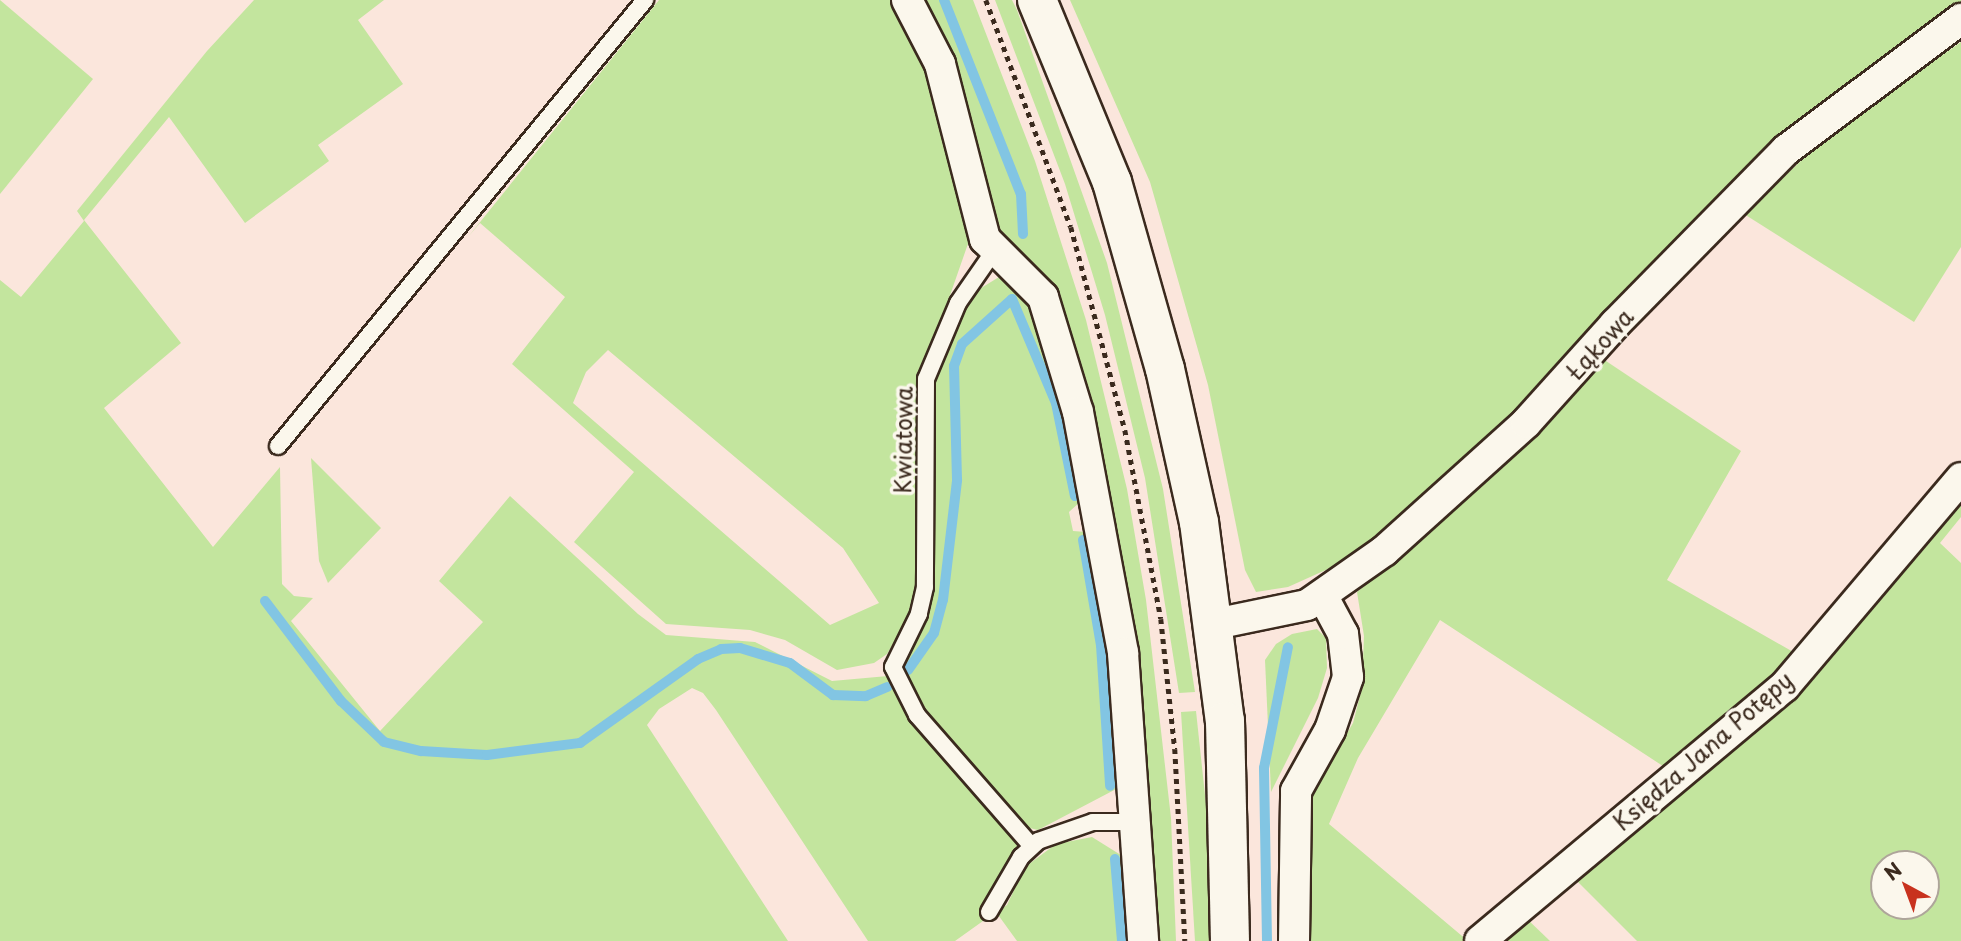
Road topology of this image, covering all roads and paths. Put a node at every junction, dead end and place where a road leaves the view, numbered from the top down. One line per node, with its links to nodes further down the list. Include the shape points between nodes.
1 (645, 0): 6 (lane)
2 (907, 0): 5 (street, via 940,64 984,235)
3 (1037, 0): 9 (main road, via 1102,158 1128,236 1171,394)
4 (1961, 19): 8 (street, Łąkowa, via 1786,150 1517,432 1384,551)
5 (994, 251): 10 (street, via 1030,279 1043,297 1078,412 1123,653); 11 (lane, Kwiatowa, via 958,303 926,379 926,575 922,605 894,657 895,679 918,715)
6 (278, 446)
7 (1961, 478): 16 (street, Księdza Jana Potępy, via 1784,687)
8 (1322, 595): 9 (street, Łąkowa, via 1279,613); 15 (street, via 1343,634 1348,677 1330,730 1296,791)
9 (1215, 624): 14 (main road, via 1229,796)
10 (1134, 822): 11 (lane, via 1093,822); 13 (street)
11 (1031, 845): 12 (lane)
12 (989, 912)
13 (1143, 941)
14 (1230, 941)
15 (1294, 941)
16 (1480, 941)

